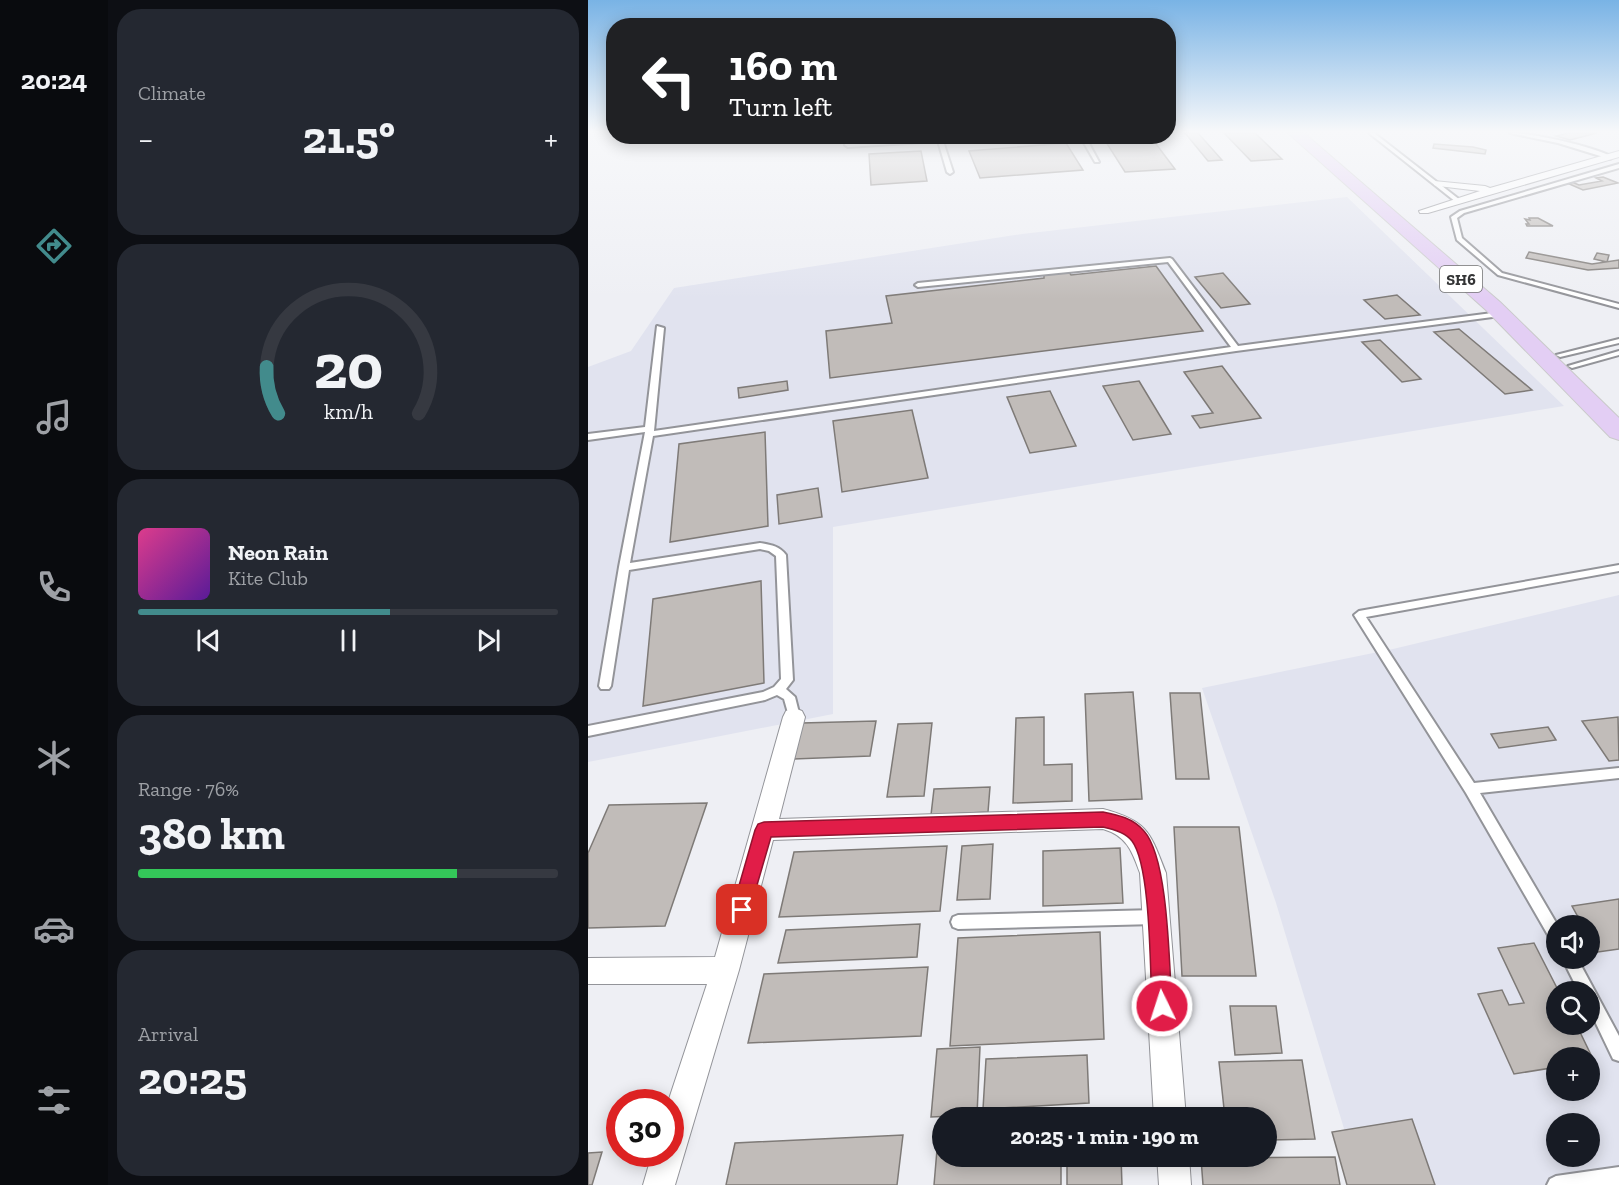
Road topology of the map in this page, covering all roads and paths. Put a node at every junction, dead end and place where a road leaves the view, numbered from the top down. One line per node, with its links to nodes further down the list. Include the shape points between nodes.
1 (1358, 188): 12 (main road, SH6)
2 (1376, 188): 17 (main road, SH6, via 1523,315)
3 (1444, 188): 8 (lane)
4 (1480, 188): 7 (street)
5 (1500, 188): 7 (street)
6 (1543, 188): 11 (lane, via 1462,212 1453,222 1458,239 1500,274)
7 (1494, 190): 8 (street)
8 (1458, 201): 9 (street)
9 (1424, 211)
10 (918, 285): 15 (lane, via 1170,260)
11 (1619, 306)
12 (1500, 314): 15 (lane); 20 (main road, SH6)
13 (660, 328): 19 (lane)
14 (1619, 341): 17 (lane)
15 (1236, 349): 19 (lane)
16 (1619, 353): 17 (lane)
17 (1566, 360): 18 (main road, SH6)
18 (1619, 409)
19 (649, 432): 21 (lane); 22 (lane)
20 (1619, 432)
21 (588, 437)
22 (624, 567): 24 (lane); 25 (lane, via 760,546 781,555 787,680)
23 (1619, 568): 29 (lane, via 1359,615)
24 (605, 686)
25 (778, 690): 26 (lane, via 789,697); 27 (lane, via 765,696)
26 (794, 717): 30 (street)
27 (588, 731)
28 (1619, 773): 29 (lane)
29 (1471, 789): 32 (lane)
30 (764, 830): 31 (street, via 1103,819 1123,824 1139,836 1153,873); 34 (street)
31 (1156, 917): 33 (lane); 39 (street)
32 (1546, 918)
33 (958, 922)
34 (725, 970): 35 (street); 38 (street)
35 (588, 971)
36 (1600, 1015): 37 (lane)
37 (1619, 1053)
38 (684, 1101)
39 (1169, 1107)
40 (664, 1167): 43 (street)
41 (1174, 1167): 44 (street)
42 (1619, 1176): 45 (lane)
43 (659, 1185)
44 (1175, 1185)
45 (1556, 1185)

